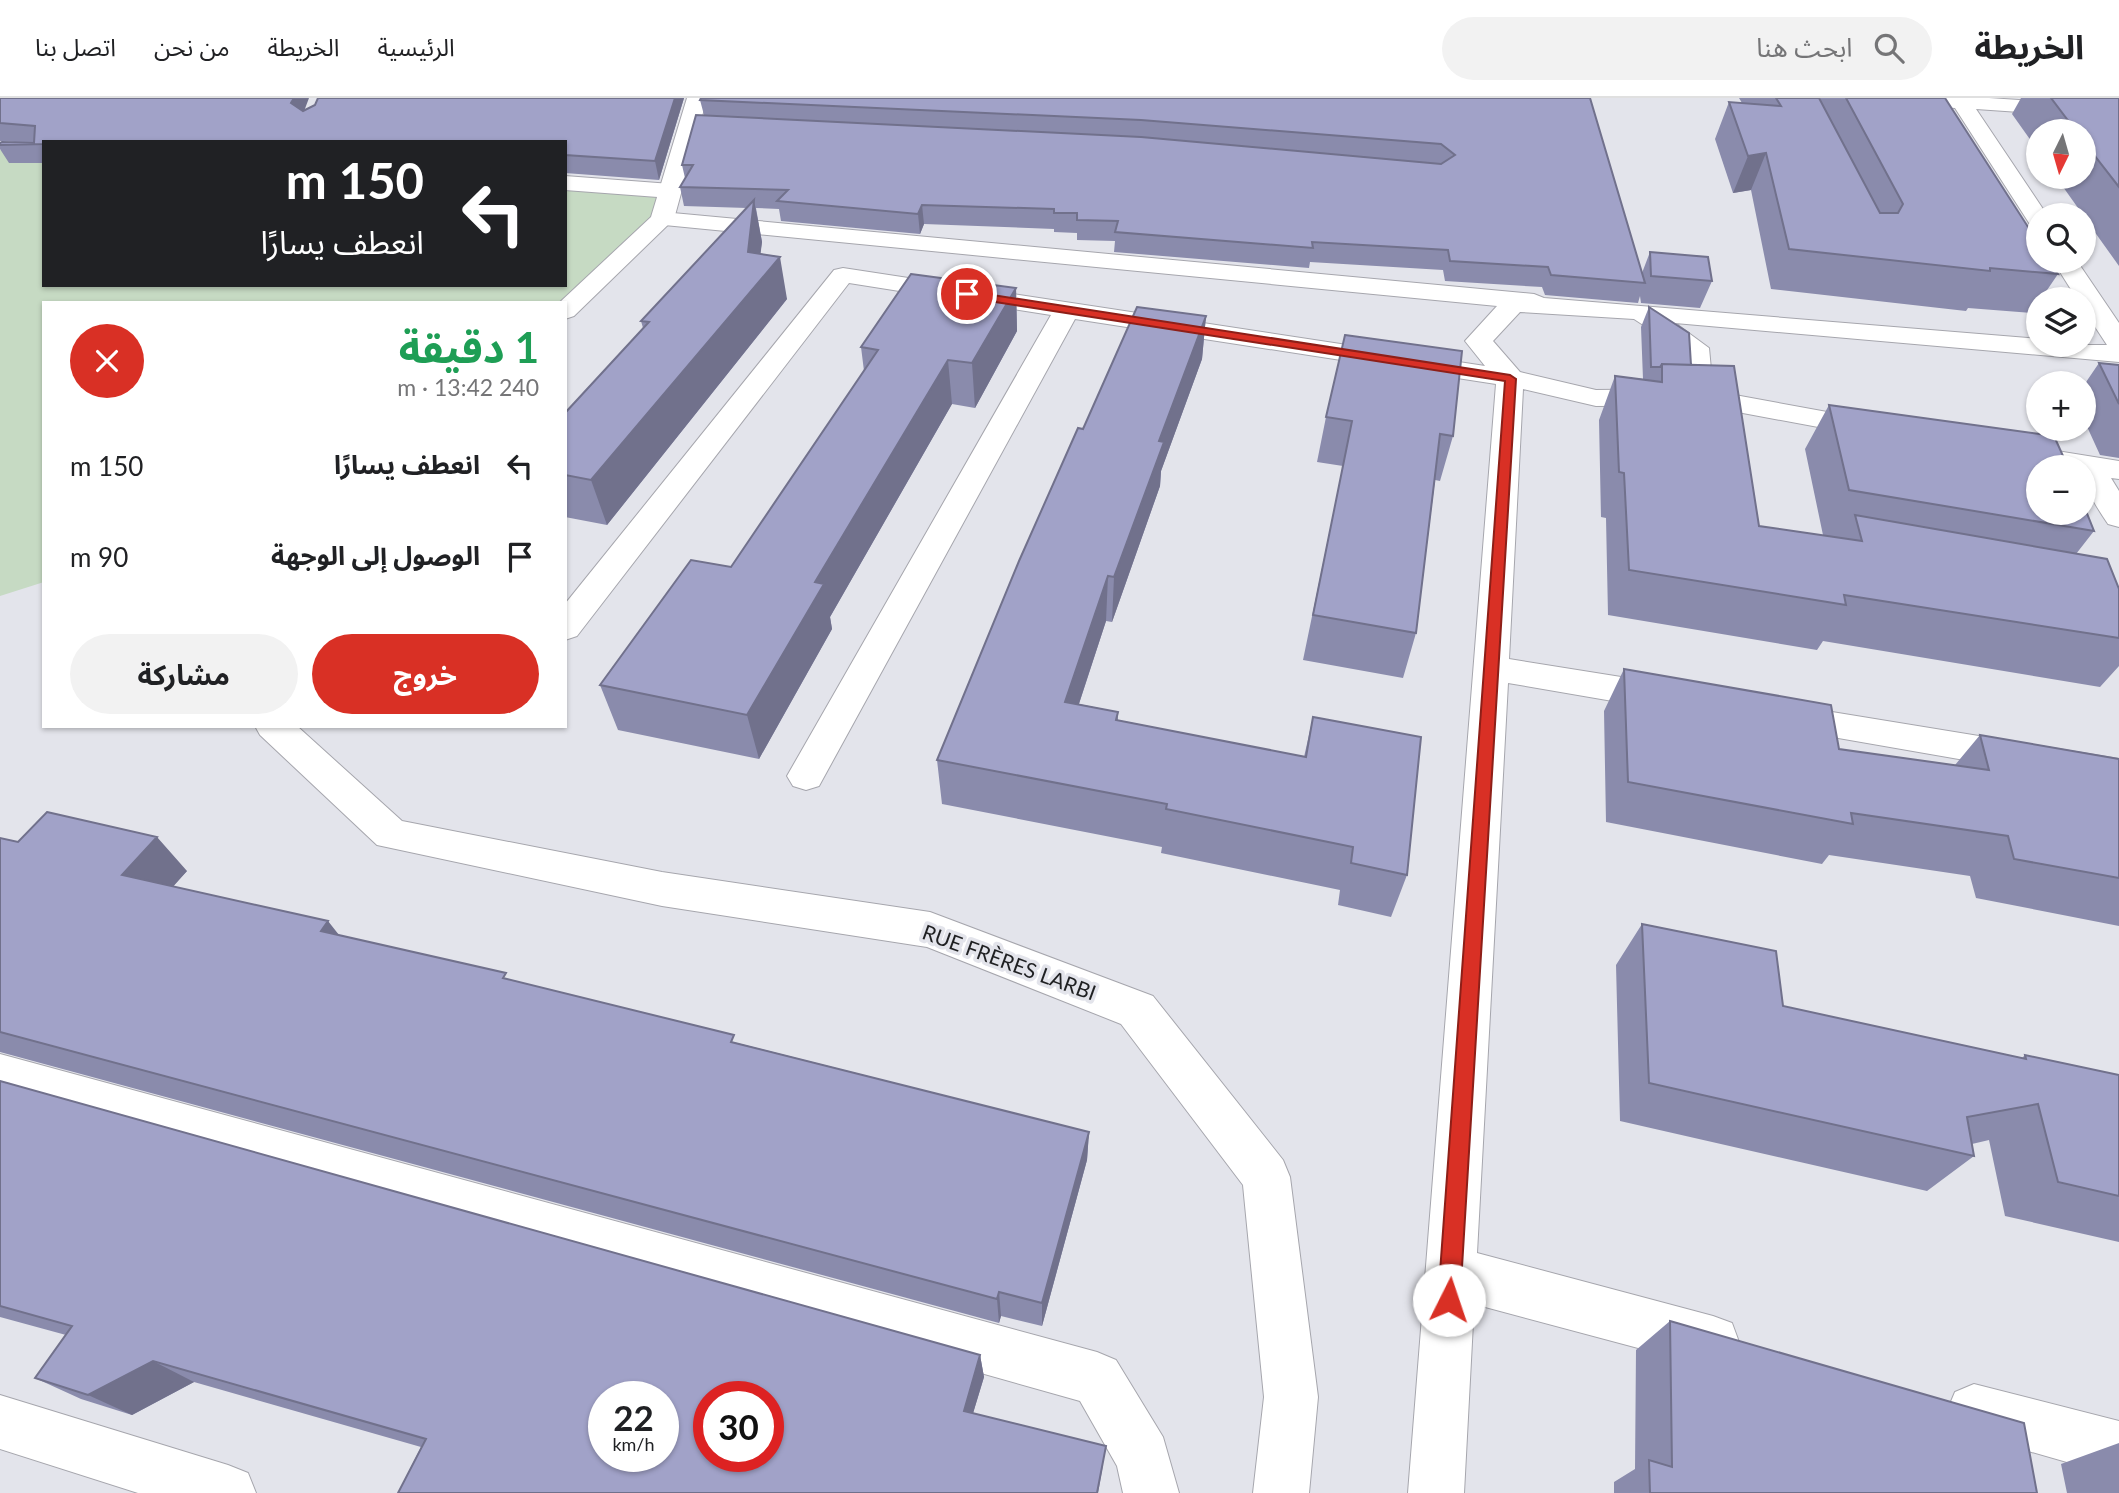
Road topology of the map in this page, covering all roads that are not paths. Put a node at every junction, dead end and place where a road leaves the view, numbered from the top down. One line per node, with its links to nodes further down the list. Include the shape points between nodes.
1 (697, 98): 6 (street)
2 (1899, 98): 3 (street)
3 (1921, 99): 4 (street)
4 (1961, 102): 5 (street); 10 (street)
5 (2117, 115)
6 (689, 125): 7 (street); 9 (street)
7 (715, 127)
8 (567, 183): 9 (street)
9 (671, 191): 11 (street)
10 (2027, 203)
11 (662, 219): 13 (street); 15 (street)
12 (2073, 273): 16 (street)
13 (567, 309)
14 (1067, 310): 18 (street); 27 (street, via 843,275); 33 (street)
15 (1640, 312): 17 (street); 18 (street, via 1513,304 1478,341); 19 (street, via 1696,348)
16 (2119, 344)
17 (2119, 354)
18 (1510, 379): 19 (street, via 1596,398); 28 (street)
19 (1700, 397): 20 (street)
20 (1900, 433)
21 (1994, 449): 22 (street)
22 (2029, 455)
23 (2096, 466): 24 (street)
24 (2119, 470)
25 (2096, 478): 26 (street)
26 (2119, 517)
27 (567, 625)
28 (1491, 668): 29 (street); 35 (street)
29 (1696, 702)
30 (1750, 711): 32 (street)
31 (275, 728): 42 (street, RUE FRÈRES LARBI, via 391,834 662,889 930,930 1137,1010 1266,1177 1291,1396)
32 (2119, 773)
33 (806, 776)
34 (0, 1075): 41 (street, via 1097,1378 1143,1457)
35 (1451, 1272): 36 (street); 43 (street)
36 (1758, 1354)
37 (1932, 1400): 39 (street)
38 (0, 1422): 40 (street)
39 (2119, 1449)
40 (228, 1493)
41 (1151, 1493)
42 (1280, 1493)
43 (1436, 1493)

